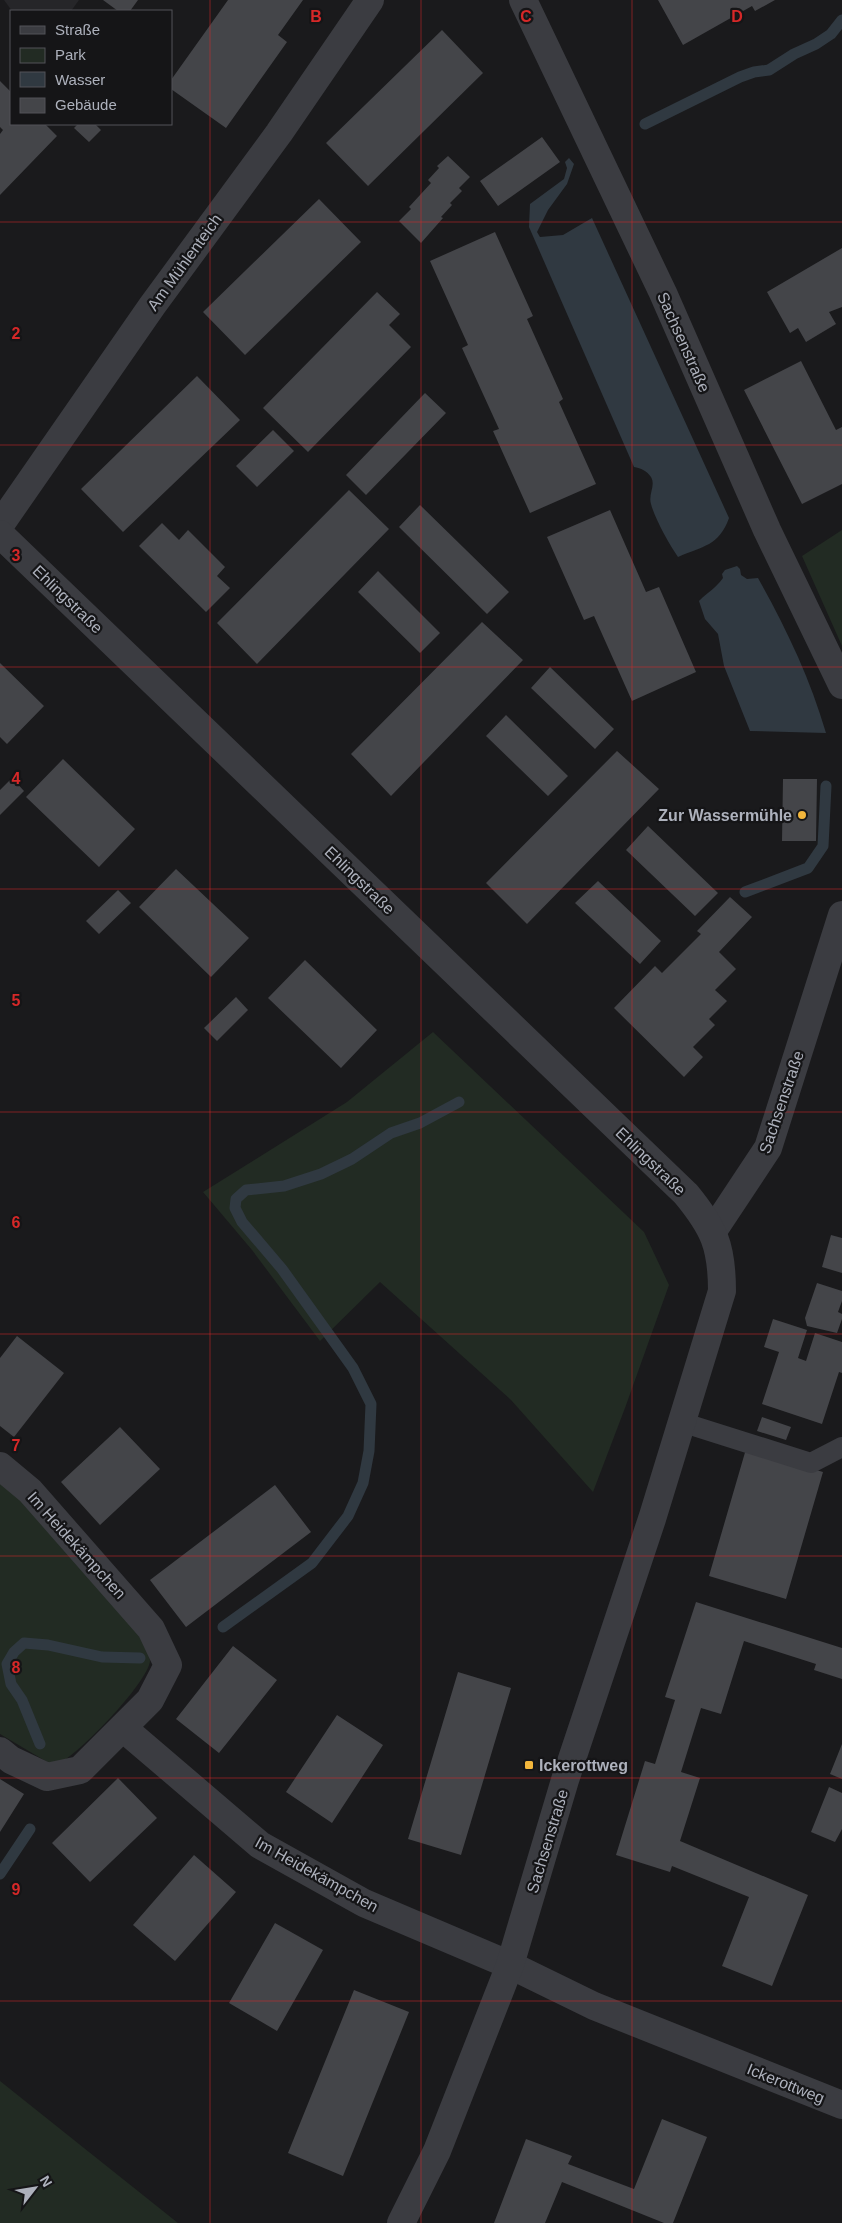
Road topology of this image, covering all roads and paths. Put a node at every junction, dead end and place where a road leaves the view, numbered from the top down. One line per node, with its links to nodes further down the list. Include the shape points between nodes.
1 (370, 0): 3 (street, Am Mühlenteich)
2 (523, 0): 5 (street, Sachsenstraße, via 663,292 767,530)
3 (0, 525)
4 (0, 534): 7 (street, Ehlingstraße, via 686,1194)
5 (842, 685)
6 (842, 917): 7 (street, Sachsenstraße, via 768,1148)
7 (713, 1232): 8 (street, Sachsenstraße, via 722,1261 722,1291)
8 (681, 1422): 9 (lane, via 811,1463); 13 (street, Sachsenstraße, via 565,1780)
9 (842, 1447)
10 (0, 1466): 11 (street, Im Heidekämpchen, via 30,1491 66,1530 156,1638 168,1665 150,1700)
11 (123, 1728): 12 (street, Im Heidekämpchen, via 80,1770 47,1777 11,1760); 13 (street, Im Heidekämpchen, via 260,1845 364,1903)
12 (0, 1751)
13 (510, 1965): 14 (street, Ickerottweg, via 594,2006); 15 (street, Sachsenstraße, via 437,2151)
14 (842, 2105)
15 (401, 2223)

